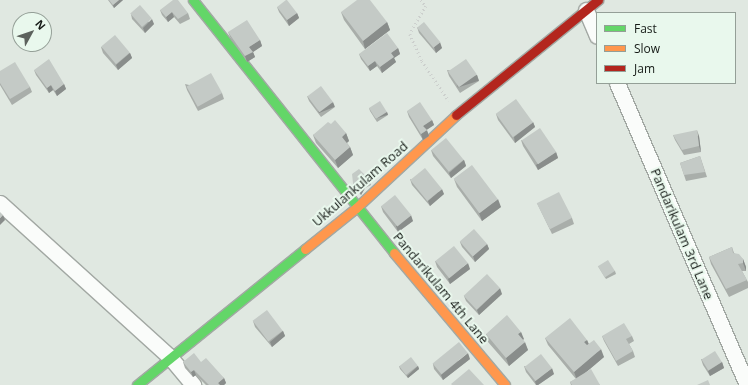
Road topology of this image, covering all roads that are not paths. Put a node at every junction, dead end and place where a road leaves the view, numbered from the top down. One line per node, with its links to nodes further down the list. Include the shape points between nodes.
1 (193, 0): 7 (street, Pandarikulam 4th Lane)
2 (598, 0): 3 (street, Ukkulankulam Road)
3 (586, 10): 4 (street); 7 (street, Ukkulankulam Road, via 458,113)
4 (596, 34)
5 (617, 84): 12 (street, Pandarikulam 3rd Lane)
6 (0, 203): 8 (street)
7 (356, 208): 8 (street, Ukkulankulam Road); 11 (street, Pandarikulam 4th Lane)
8 (169, 356): 9 (street, Ukkulankulam Road); 10 (street)
9 (137, 385)
10 (193, 385)
11 (505, 385)
12 (747, 385)

